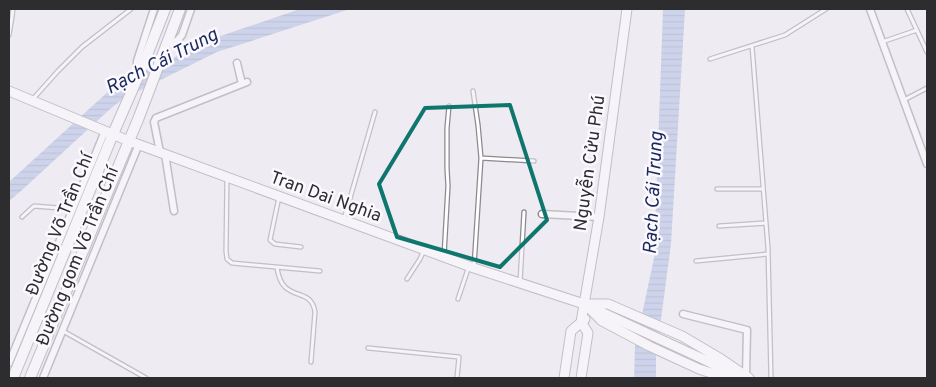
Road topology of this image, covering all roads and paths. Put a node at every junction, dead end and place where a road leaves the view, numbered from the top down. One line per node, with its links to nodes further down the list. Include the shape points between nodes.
1 (13, 9): 12 (lane)
2 (131, 9): 23 (lane, via 82,47)
3 (154, 9): 19 (street, via 137,61 137,65)
4 (165, 9): 19 (highway)
5 (180, 9): 13 (highway)
6 (191, 9): 13 (street, via 182,35 176,42)
7 (627, 9): 42 (main road, Nguyễn Cửu Phú)
8 (826, 9): 15 (lane, via 786,36)
9 (870, 9): 14 (street)
10 (907, 9): 11 (lane)
11 (917, 30): 14 (lane); 16 (lane)
12 (9, 35)
13 (168, 42): 28 (highway, Đường Võ Trần Chí, via 139,117)
14 (882, 42): 24 (street)
15 (752, 46): 17 (lane); 35 (lane)
16 (927, 52)
17 (710, 59)
18 (237, 62): 29 (street, via 244,83 156,118 154,122)
19 (142, 67): 27 (highway, Đường Võ Trần Chí, via 123,110)
20 (927, 88): 24 (lane)
21 (9, 91): 23 (main road, Tran Dai Nghia)
22 (473, 91): 30 (lane)
23 (32, 100): 27 (main road, Tran Dai Nghia)
24 (904, 100): 32 (street)
25 (449, 106): 49 (lane)
26 (375, 112): 43 (lane)
27 (106, 131): 28 (main road, Tran Dai Nghia); 39 (highway, Đường Võ Trần Chí)
28 (134, 143): 29 (main road, Tran Dai Nghia); 63 (street, Đường gom Võ Trần Chí); 69 (highway, Đường Võ Trần Chí)
29 (162, 153): 33 (main road, Tran Dai Nghia); 37 (street)
30 (480, 158): 31 (lane); 51 (lane)
31 (534, 161)
32 (927, 164)
33 (227, 177): 36 (main road, Tran Dai Nghia); 52 (lane, via 227,259 232,263)
34 (716, 189): 35 (lane)
35 (764, 189): 44 (lane)
36 (280, 196): 43 (main road, Tran Dai Nghia); 46 (lane, via 270,240 275,244)
37 (174, 211)
38 (524, 212): 55 (lane)
39 (76, 213): 41 (lane, via 34,206); 67 (street, Đường gom Võ Trần Chí); 68 (highway, Đường Võ Trần Chí)
40 (542, 214): 42 (street)
41 (22, 216)
42 (599, 217): 56 (main road, Nguyễn Cửu Phú)
43 (344, 220): 47 (main road, Tran Dai Nghia)
44 (766, 223): 45 (lane); 48 (lane)
45 (719, 226)
46 (301, 246)
47 (424, 249): 49 (main road, Tran Dai Nghia); 54 (lane)
48 (768, 254): 50 (lane); 77 (lane)
49 (444, 256): 51 (main road, Tran Dai Nghia)
50 (696, 261)
51 (472, 267): 55 (main road, Tran Dai Nghia); 57 (lane)
52 (277, 268): 53 (lane); 66 (lane, via 284,286 311,300 314,305)
53 (320, 271)
54 (407, 279)
55 (520, 282): 58 (main road, Tran Dai Nghia)
56 (588, 284): 58 (main road, Nguyễn Cửu Phú); 59 (main road, via 593,295)
57 (458, 299)
58 (584, 304): 59 (main road); 61 (main road); 62 (main road, Nguyễn Cửu Phú); 64 (main road, Tran Dai Nghia)
59 (608, 304): 76 (main road, via 682,336)
60 (683, 314): 76 (street, via 748,330)
61 (602, 321): 62 (main road, via 590,318); 64 (main road)
62 (581, 322): 73 (main road, Nguyễn Cửu Phú, via 571,332); 74 (main road, Nguyễn Cửu Phú, via 588,334)
63 (62, 331): 70 (street, Đường gom Võ Trần Chí); 71 (lane)
64 (631, 331): 75 (main road, via 668,355); 76 (main road, via 673,345)
65 (368, 348): 72 (lane, via 459,357)
66 (311, 362)
67 (9, 363)
68 (13, 378)
69 (30, 378)
70 (43, 378)
71 (146, 378)
72 (457, 378)
73 (564, 378)
74 (581, 378)
75 (726, 378)
76 (745, 378)
77 (771, 378)

